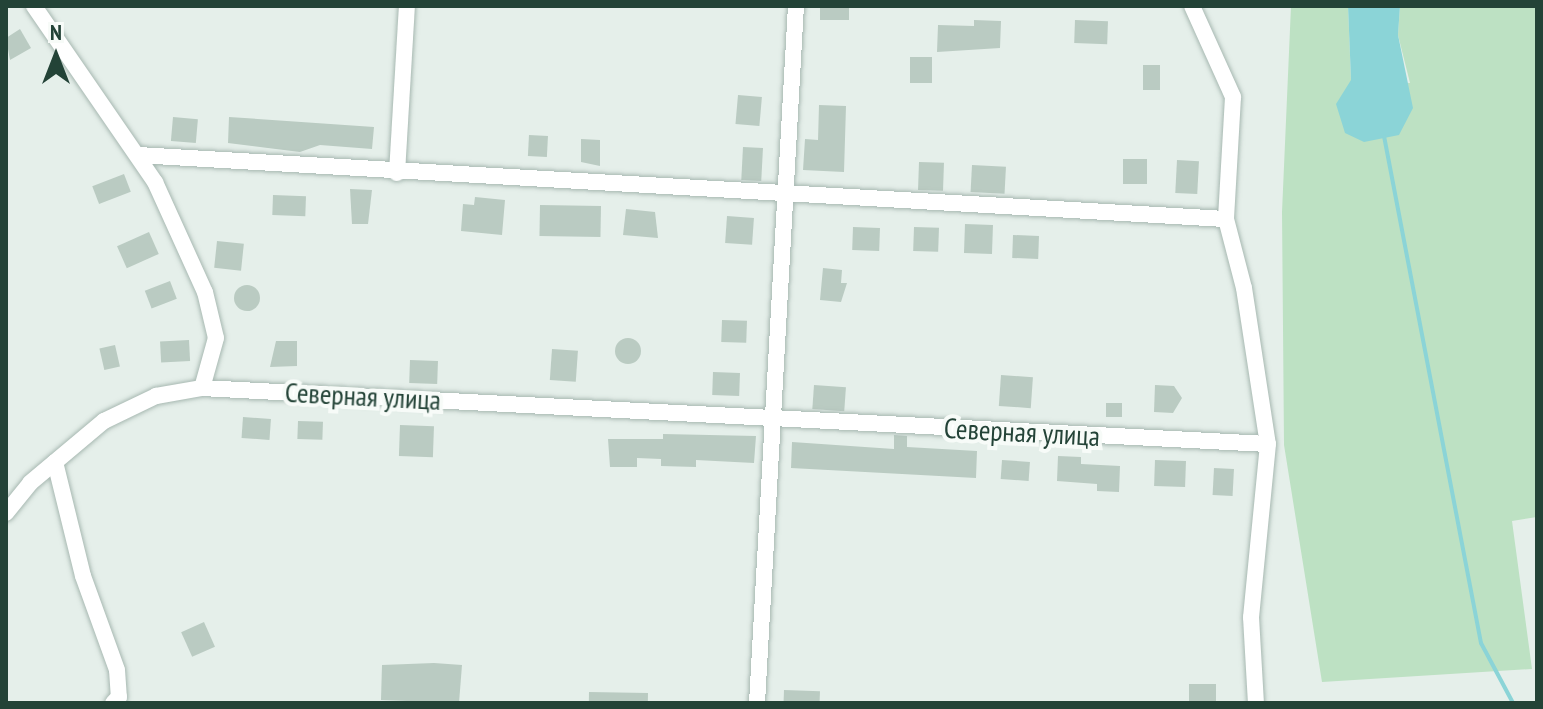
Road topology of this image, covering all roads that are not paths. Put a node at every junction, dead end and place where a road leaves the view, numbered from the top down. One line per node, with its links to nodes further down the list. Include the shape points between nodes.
1 (34, 6): 5 (street)
2 (407, 6): 6 (street)
3 (796, 6): 7 (street)
4 (1192, 6): 8 (street, via 1233,97)
5 (138, 155): 6 (street); 9 (street, via 214,316 215,345)
6 (397, 173): 7 (street)
7 (790, 196): 8 (street); 10 (street)
8 (1226, 219): 11 (street, via 1244,288)
9 (202, 388): 10 (street, Северная улица); 12 (street, Северная улица, via 129,407)
10 (775, 419): 11 (street, Северная улица); 15 (street)
11 (1268, 444): 16 (street, via 1251,617)
12 (55, 462): 13 (street, Северная улица, via 21,491); 14 (street, via 83,576 117,670 119,697)
13 (6, 513)
14 (113, 703)
15 (757, 703)
16 (1256, 703)

